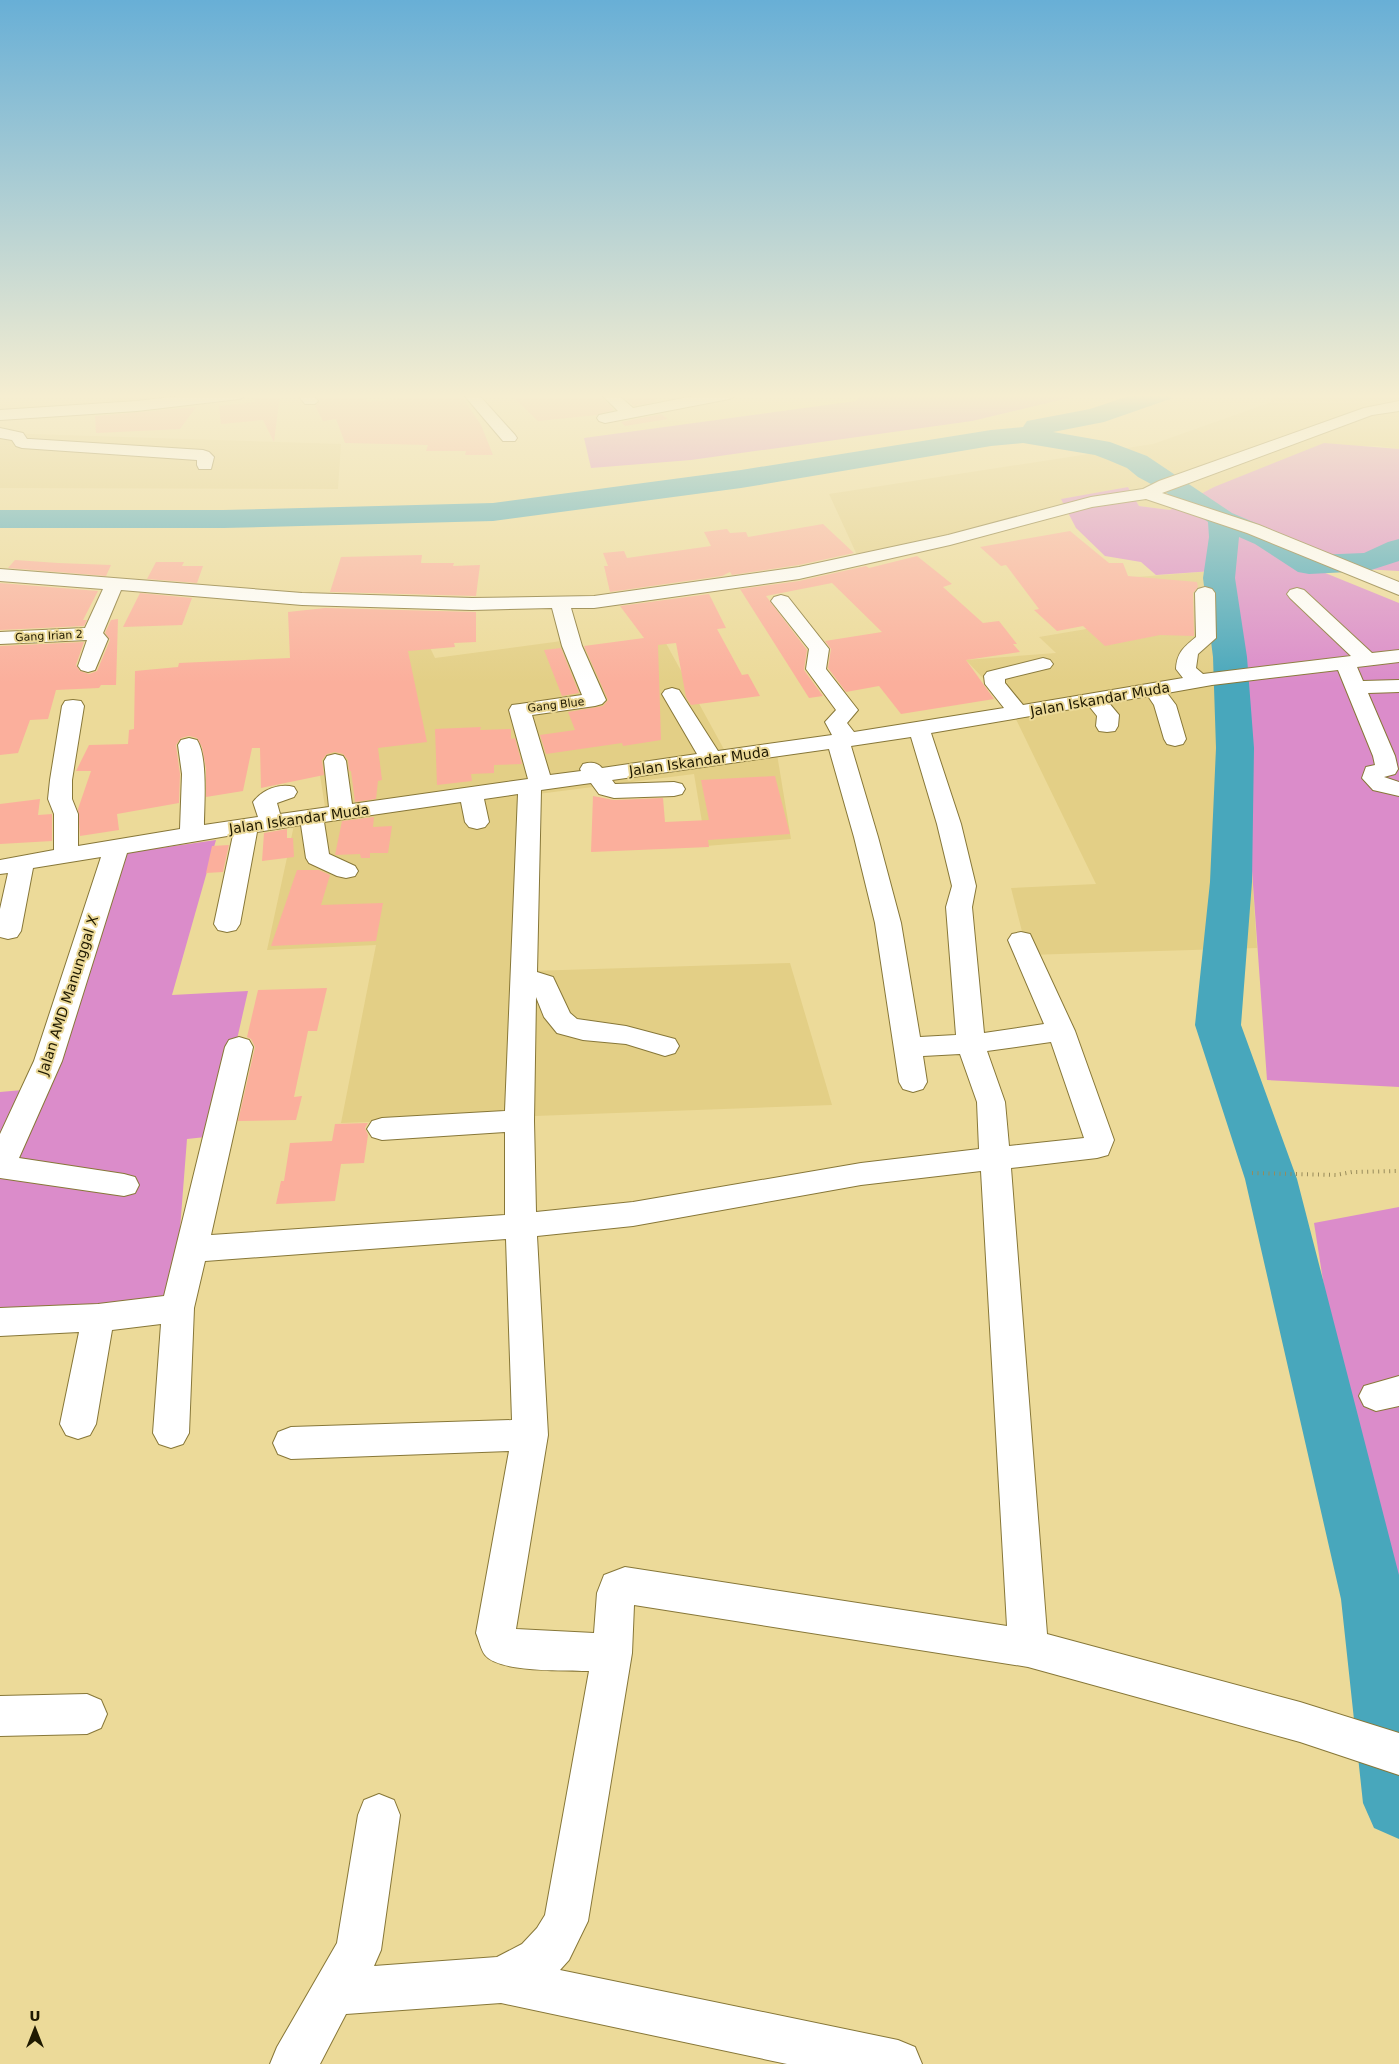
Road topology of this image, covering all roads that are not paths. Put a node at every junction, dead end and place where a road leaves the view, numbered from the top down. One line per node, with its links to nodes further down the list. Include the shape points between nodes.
1 (1154, 490): 2 (street)
2 (1147, 494): 5 (street, via 1253,529); 9 (street, via 1091,502 877,558 799,573 628,598)
3 (0, 575): 4 (street)
4 (115, 583): 9 (street, via 302,599); 10 (street)
5 (1399, 589)
6 (1205, 593): 17 (street, via 1206,638 1190,649 1186,656 1186,669)
7 (1297, 594): 13 (street)
8 (781, 600): 28 (street, via 819,649 816,669 847,710 836,722)
9 (560, 604): 35 (street, Gang Blue, via 572,646 595,700 520,710)
10 (92, 634): 11 (street, Gang Irian 2); 16 (street, Gang Irian 2, via 98,639)
11 (0, 638)
12 (1399, 656): 13 (street, Jalan Iskandar Muda)
13 (1367, 660): 14 (street, Jalan Iskandar Muda)
14 (1345, 663): 17 (street, Jalan Iskandar Muda); 19 (street)
15 (1043, 664): 24 (street, via 994,676 995,684)
16 (88, 666)
17 (1205, 681): 20 (street, Jalan Iskandar Muda)
18 (1399, 686): 19 (street)
19 (1355, 687): 34 (street)
20 (1154, 689): 22 (street, Jalan Iskandar Muda); 27 (street, via 1165,705)
21 (672, 694): 30 (street)
22 (1094, 700): 24 (street, Jalan Iskandar Muda); 25 (street, via 1108,715)
23 (73, 706): 46 (street, via 60,790 66,814)
24 (1018, 712): 26 (street, Jalan Iskandar Muda)
25 (1107, 726)
26 (919, 729): 28 (street, Jalan Iskandar Muda); 54 (street, via 949,824 964,886 959,906)
27 (1175, 739)
28 (843, 740): 30 (street, Jalan Iskandar Muda); 57 (street, via 888,923)
29 (189, 745): 44 (street, via 193,774)
30 (711, 759): 33 (street, Jalan Iskandar Muda)
31 (335, 761): 39 (street)
32 (568, 762): 33 (street, via 586,762)
33 (594, 775): 35 (street, Jalan Iskandar Muda); 36 (street, via 607,789 614,791)
34 (1395, 775)
35 (536, 784): 38 (street, Jalan Iskandar Muda); 52 (street)
36 (674, 789)
37 (286, 792): 42 (street, via 265,802)
38 (471, 794): 39 (street, Jalan Iskandar Muda); 41 (street)
39 (341, 813): 40 (street, Jalan Iskandar Muda)
40 (311, 817): 42 (street, Jalan Iskandar Muda); 48 (street, via 318,858)
41 (477, 822)
42 (271, 823): 43 (street, Jalan Iskandar Muda)
43 (245, 826): 44 (street, Jalan Iskandar Muda); 49 (street)
44 (192, 834): 45 (street, Jalan Iskandar Muda)
45 (116, 849): 46 (street, Jalan Iskandar Muda); 62 (street, Jalan AMD Manunggal X, via 48,1061)
46 (66, 855): 47 (street, Jalan Iskandar Muda)
47 (11, 865): 50 (street)
48 (346, 871)
49 (227, 924)
50 (8, 931)
51 (1022, 940): 53 (street)
52 (524, 980): 55 (street, via 544,983 558,1017 567,1026 583,1031 626,1035); 59 (street)
53 (1061, 1031): 54 (street); 61 (street, via 1097,1131 1097,1147)
54 (971, 1044): 57 (street); 61 (street, via 991,1102)
55 (665, 1046)
56 (239, 1047): 65 (street)
57 (906, 1047): 58 (street)
58 (913, 1082)
59 (519, 1121): 60 (street); 64 (street)
60 (382, 1129)
61 (995, 1158): 64 (street, via 861,1174 633,1214); 73 (street)
62 (0, 1166): 63 (street)
63 (124, 1185)
64 (521, 1226): 65 (street); 71 (street)
65 (192, 1249): 66 (street)
66 (178, 1308): 67 (street); 70 (street)
67 (98, 1318): 68 (street); 69 (street)
68 (0, 1322)
69 (78, 1424)
70 (171, 1433)
71 (530, 1435): 72 (street); 74 (street, via 496,1633 499,1642 508,1648)
72 (291, 1443)
73 (1028, 1648): 74 (street, via 625,1585 616,1593); 77 (street)
74 (612, 1653): 79 (street, via 566,1921 553,1944 538,1960)
75 (87, 1714): 76 (street)
76 (0, 1716)
77 (1399, 1754)
78 (380, 1815): 80 (street, via 358,1950)
79 (501, 1980): 80 (street); 82 (street)
80 (333, 1992): 81 (street)
81 (294, 2064)
82 (898, 2064)

